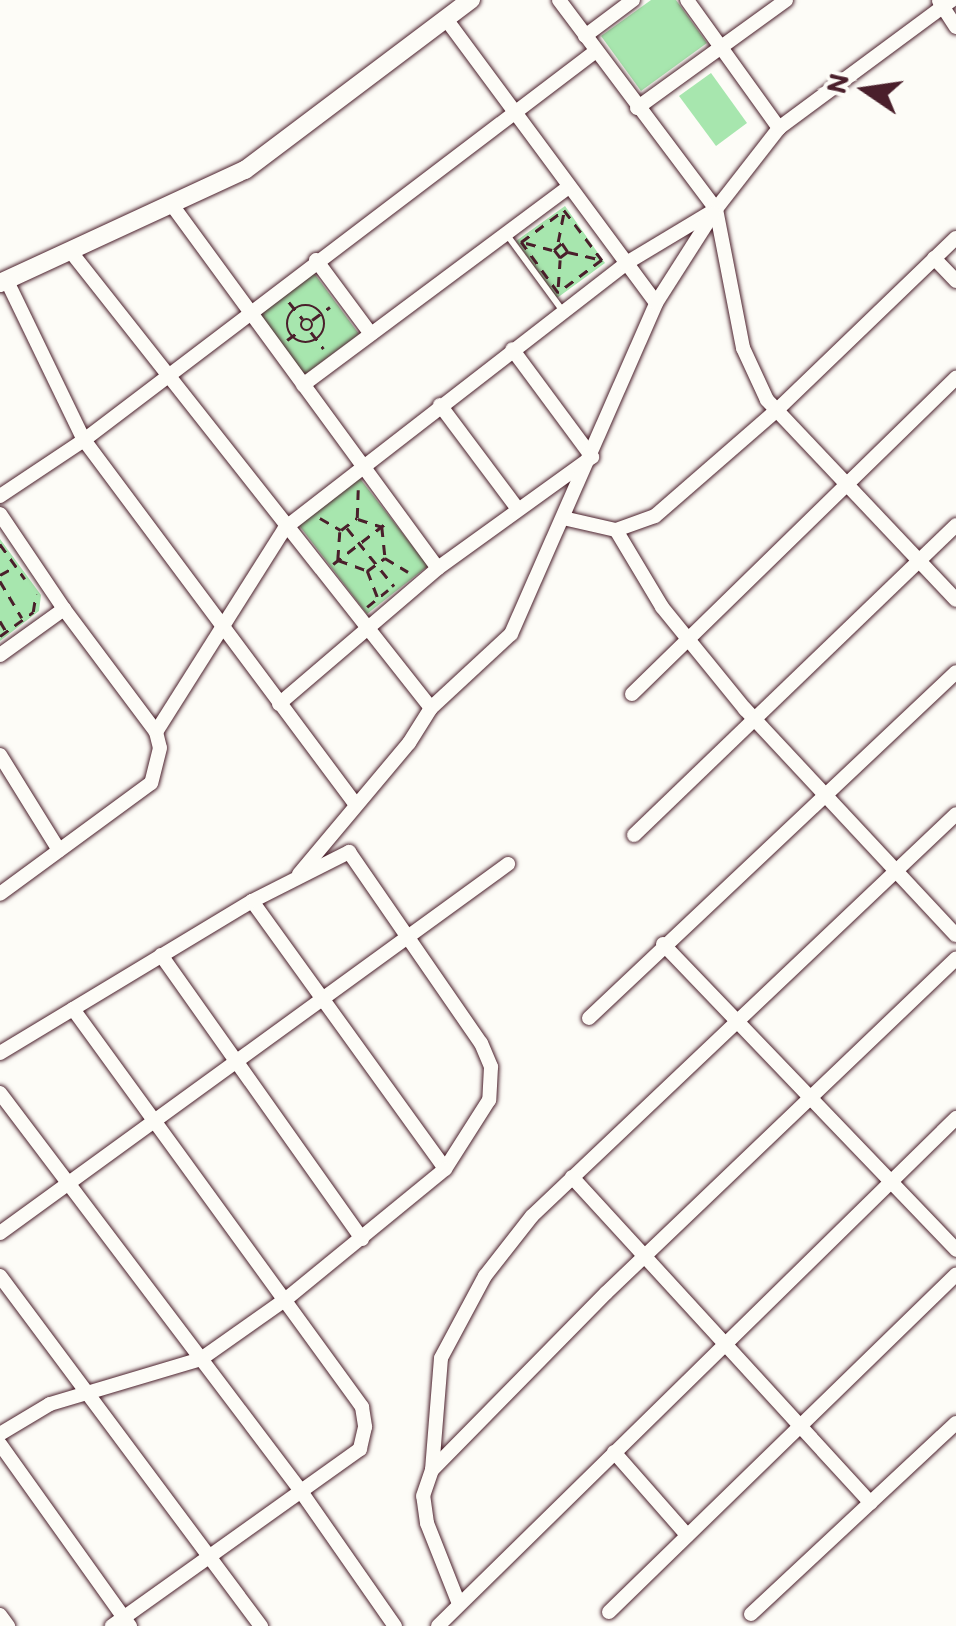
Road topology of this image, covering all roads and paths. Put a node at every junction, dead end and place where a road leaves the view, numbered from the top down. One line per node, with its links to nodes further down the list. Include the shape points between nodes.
1 (472, 0): 7 (street)
2 (559, 0): 9 (street)
3 (633, 0): 9 (street)
4 (686, 0): 10 (street)
5 (786, 0): 10 (street)
6 (945, 2): 8 (street); 14 (street)
7 (446, 20): 13 (street); 16 (street, via 245,170)
8 (956, 26)
9 (585, 36): 11 (street)
10 (721, 48): 12 (street); 14 (street)
11 (596, 50): 12 (street); 13 (street)
12 (637, 108): 17 (street)
13 (515, 110): 15 (street); 28 (street)
14 (779, 128): 17 (street)
15 (570, 187): 18 (path); 19 (street); 30 (street)
16 (172, 205): 24 (street); 38 (street)
17 (716, 209): 30 (street); 35 (street); 55 (street, via 743,348)
18 (564, 210): 21 (path); 22 (path); 29 (path)
19 (506, 234): 33 (lane); 45 (street)
20 (956, 238): 27 (street)
21 (521, 242): 23 (path); 33 (path)
22 (558, 244): 23 (path); 25 (path)
23 (554, 250): 26 (path)
24 (71, 252): 32 (street); 51 (street)
25 (568, 252): 26 (path); 29 (path)
26 (560, 258): 33 (path)
27 (934, 258): 31 (street); 55 (street)
28 (316, 260): 38 (street); 45 (street)
29 (602, 260): 30 (path); 33 (path)
30 (625, 264): 35 (street); 39 (street)
31 (956, 280)
32 (4, 282): 56 (street)
33 (555, 295): 39 (lane)
34 (284, 296): 37 (path)
35 (656, 303): 57 (street)
36 (333, 305): 40 (path)
37 (295, 309): 40 (path, via 306,305); 41 (path); 46 (path, via 287,324)
38 (249, 311): 51 (street); 53 (street)
39 (562, 311): 49 (street)
40 (322, 313): 42 (path); 47 (path, via 325,330)
41 (304, 320): 42 (path); 43 (path)
42 (311, 321): 44 (path)
43 (302, 330): 44 (path); 46 (path)
44 (310, 330): 47 (path)
45 (371, 334): 53 (street)
46 (292, 337): 47 (path, via 306,344); 48 (path)
47 (318, 340): 50 (path)
48 (283, 343)
49 (512, 349): 54 (street); 57 (street)
50 (328, 354)
51 (167, 374): 56 (street); 73 (street)
52 (956, 378): 60 (street)
53 (303, 385): 58 (street)
54 (440, 405): 58 (street); 64 (street)
55 (777, 410): 60 (street); 75 (street, via 656,516)
56 (84, 440): 62 (street); 95 (street)
57 (592, 457): 64 (street); 69 (street)
58 (362, 466): 73 (street); 84 (street)
59 (358, 483): 61 (path); 63 (path); 68 (path)
60 (847, 484): 80 (street); 98 (street)
61 (344, 494)
62 (0, 496)
63 (368, 496)
64 (517, 508): 84 (street)
65 (378, 509): 72 (path, via 388,522)
66 (0, 514): 91 (street)
67 (315, 515): 74 (path)
68 (357, 518): 71 (path); 72 (path)
69 (563, 518): 75 (street); 103 (street, via 511,634)
70 (956, 525): 80 (street)
71 (346, 526): 74 (path); 77 (path)
72 (382, 527): 77 (path); 78 (path)
73 (285, 528): 94 (street); 95 (street)
74 (340, 530): 79 (path)
75 (616, 530): 98 (street)
76 (0, 544): 83 (path)
77 (360, 544): 79 (path); 82 (path)
78 (385, 558): 82 (path); 87 (path, via 410,574)
79 (338, 560): 81 (path); 85 (path)
80 (919, 561): 89 (street); 104 (street)
81 (332, 564)
82 (376, 564): 85 (path); 87 (path)
83 (16, 566): 86 (path); 92 (path, via 37,598)
84 (438, 568): 94 (street)
85 (367, 571): 88 (path)
86 (0, 578): 92 (path)
87 (394, 586): 88 (path)
88 (378, 598): 90 (path)
89 (956, 600)
90 (366, 608)
91 (64, 609): 99 (street); 105 (street)
92 (23, 619): 96 (path)
93 (0, 621): 96 (path)
94 (368, 624): 102 (street); 103 (street)
95 (222, 630): 102 (street); 105 (street)
96 (6, 631): 97 (path)
97 (0, 636)
98 (688, 639): 101 (street); 104 (street)
99 (0, 655)
100 (956, 672): 107 (street)
101 (632, 694)
102 (279, 704): 108 (street)
103 (431, 708): 108 (street)
104 (754, 719): 107 (street); 110 (street)
105 (156, 732): 111 (street, via 159,759 150,783)
106 (0, 755): 111 (street)
107 (826, 799): 113 (street); 119 (street)
108 (355, 804): 114 (street)
109 (956, 814): 113 (street)
110 (634, 834)
111 (59, 850): 115 (street)
112 (508, 864): 118 (street)
113 (894, 872): 117 (street); 125 (street)
114 (296, 879): 116 (street); 118 (street, via 349,852)
115 (0, 894)
116 (252, 901): 120 (street); 122 (street)
117 (956, 935)
118 (407, 938): 122 (street); 132 (street, via 491,1067 489,1100)
119 (663, 944): 124 (street); 125 (street)
120 (161, 956): 123 (street); 127 (street)
121 (956, 958): 129 (street)
122 (322, 999): 127 (street); 132 (street)
123 (73, 1009): 126 (street); 131 (street)
124 (589, 1018)
125 (737, 1021): 129 (street); 133 (street)
126 (0, 1053)
127 (236, 1062): 131 (street); 137 (street)
128 (0, 1093): 135 (street)
129 (810, 1098): 134 (street); 139 (street)
130 (956, 1118): 134 (street)
131 (153, 1122): 135 (street); 142 (street)
132 (445, 1169): 137 (street)
133 (572, 1178): 139 (street); 151 (street, via 485,1276 440,1358)
134 (891, 1182): 138 (street); 143 (street)
135 (68, 1184): 136 (street); 144 (street)
136 (0, 1234)
137 (362, 1239): 142 (street)
138 (956, 1250)
139 (645, 1256): 143 (street); 151 (street)
140 (956, 1274): 147 (street)
141 (0, 1276): 145 (street)
142 (286, 1299): 144 (street); 152 (street, via 362,1406 365,1427 360,1448)
143 (725, 1344): 147 (street); 150 (street)
144 (200, 1359): 145 (street); 152 (street)
145 (90, 1396): 148 (street, via 50,1404); 155 (street)
146 (956, 1423): 153 (street)
147 (800, 1426): 153 (street); 154 (street)
148 (0, 1434)
149 (0, 1444): 160 (street)
150 (614, 1452): 154 (street); 156 (street)
151 (432, 1470): 156 (street, via 423,1496 427,1523)
152 (300, 1490): 155 (street); 163 (street)
153 (870, 1503): 158 (street)
154 (687, 1536): 157 (street)
155 (210, 1556): 160 (street); 162 (street)
156 (459, 1604): 164 (street)
157 (609, 1612)
158 (752, 1614)
159 (0, 1615): 161 (street)
160 (122, 1623)
161 (8, 1626)
162 (261, 1626)
163 (395, 1626)
164 (438, 1626)

